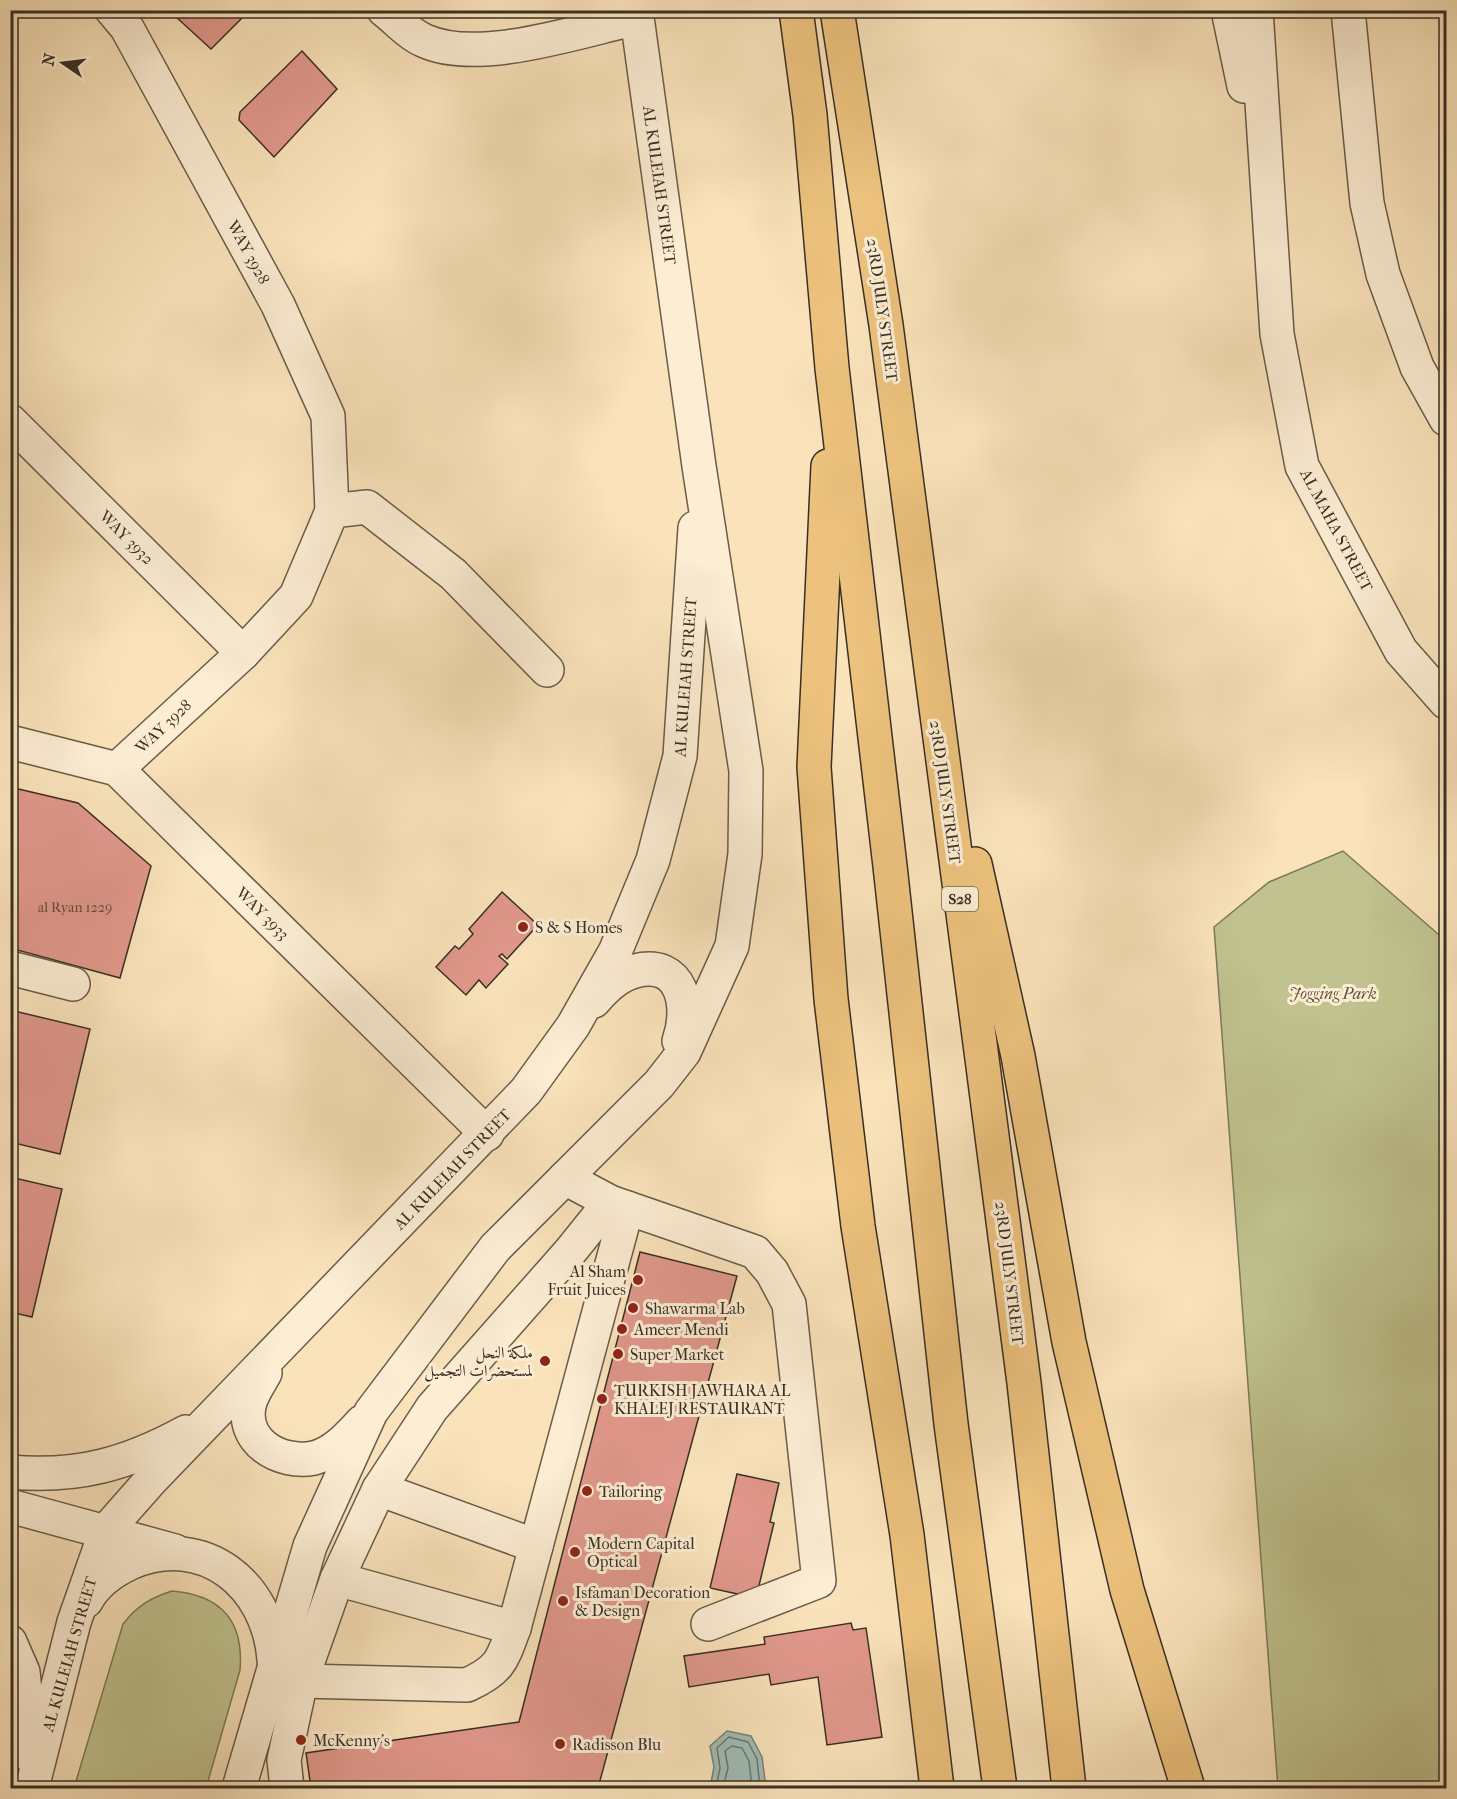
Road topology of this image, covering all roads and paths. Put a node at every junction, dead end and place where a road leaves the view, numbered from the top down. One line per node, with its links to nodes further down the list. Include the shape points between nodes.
1 (384, 10): 7 (street, via 423,41 454,50 493,50)
2 (796, 10): 10 (main road, via 810,115)
3 (837, 10): 15 (main road, 23RD JULY STREET / S28, via 886,325)
4 (1228, 10): 9 (street, AL MAHA STREET)
5 (1256, 10): 9 (street, AL MAHA STREET)
6 (1348, 10): 11 (street, via 1367,203 1383,274 1417,367)
7 (637, 14): 13 (street, AL KULEIAH STREET)
8 (128, 16): 14 (street, WAY 3928, via 278,305 328,416)
9 (1266, 193): 18 (street, AL MAHA STREET, via 1277,334 1302,466 1401,651)
10 (832, 368): 46 (main road, via 814,767 830,987 858,1226 907,1535); 47 (main road, via 951,1424)
11 (1446, 419)
12 (10, 421): 16 (street, WAY 3932)
13 (699, 466): 23 (street, AL KULEIAH STREET, via 680,756 653,860 615,952); 24 (street, AL KULEIAH STREET, via 746,771 745,854 732,946 684,1052)
14 (332, 511): 16 (street, WAY 3928, via 296,596); 17 (street, via 367,507 453,574)
15 (926, 643): 48 (main road, 23RD JULY STREET / S28, via 1024,1383); 49 (main road, via 1018,1056 1069,1342 1127,1590)
16 (243, 653): 20 (street, WAY 3928)
17 (547, 670)
18 (1446, 702)
19 (10, 742): 20 (street)
20 (117, 769): 25 (street, WAY 3933)
21 (10, 968): 22 (street)
22 (73, 984)
23 (573, 1026): 24 (street, via 595,999 621,977 635,971 655,970 669,976 681,987 684,1029); 25 (street, AL KULEIAH STREET, via 526,1091)
24 (659, 1084): 26 (street, AL KULEIAH STREET)
25 (487, 1134): 28 (street, AL KULEIAH STREET)
26 (564, 1178): 27 (street); 29 (street, AL KULEIAH STREET, via 495,1248)
27 (618, 1205): 32 (street, via 569,1253 432,1408); 35 (street); 39 (street, via 755,1252 772,1272 789,1304 819,1581)
28 (276, 1350): 29 (street, via 250,1402 252,1436 268,1450 291,1460 315,1458 340,1446); 30 (street, AL KULEIAH STREET)
29 (371, 1412): 42 (street, AL KULEIAH STREET, via 310,1546)
30 (214, 1417): 31 (street, via 117,1464 47,1475); 34 (street, AL KULEIAH STREET)
31 (10, 1472)
32 (379, 1489): 35 (street); 37 (street)
33 (10, 1506): 34 (street)
34 (106, 1531): 36 (street); 38 (street, AL KULEIAH STREET)
35 (536, 1546): 40 (street)
36 (197, 1557): 38 (street, via 168,1553 115,1570 90,1592); 42 (street, via 215,1563 241,1581 262,1608)
37 (337, 1579): 40 (street); 42 (street)
38 (74, 1622): 43 (street, AL KULEIAH STREET)
39 (708, 1623)
40 (514, 1628): 42 (street, via 504,1655 491,1674 467,1685)
41 (10, 1642): 43 (street, via 23,1672)
42 (286, 1680): 44 (street, AL KULEIAH STREET); 45 (street)
43 (33, 1785)
44 (239, 1788)
45 (287, 1788)
46 (937, 1788)
47 (1000, 1788)
48 (1069, 1788)
49 (1188, 1788)

